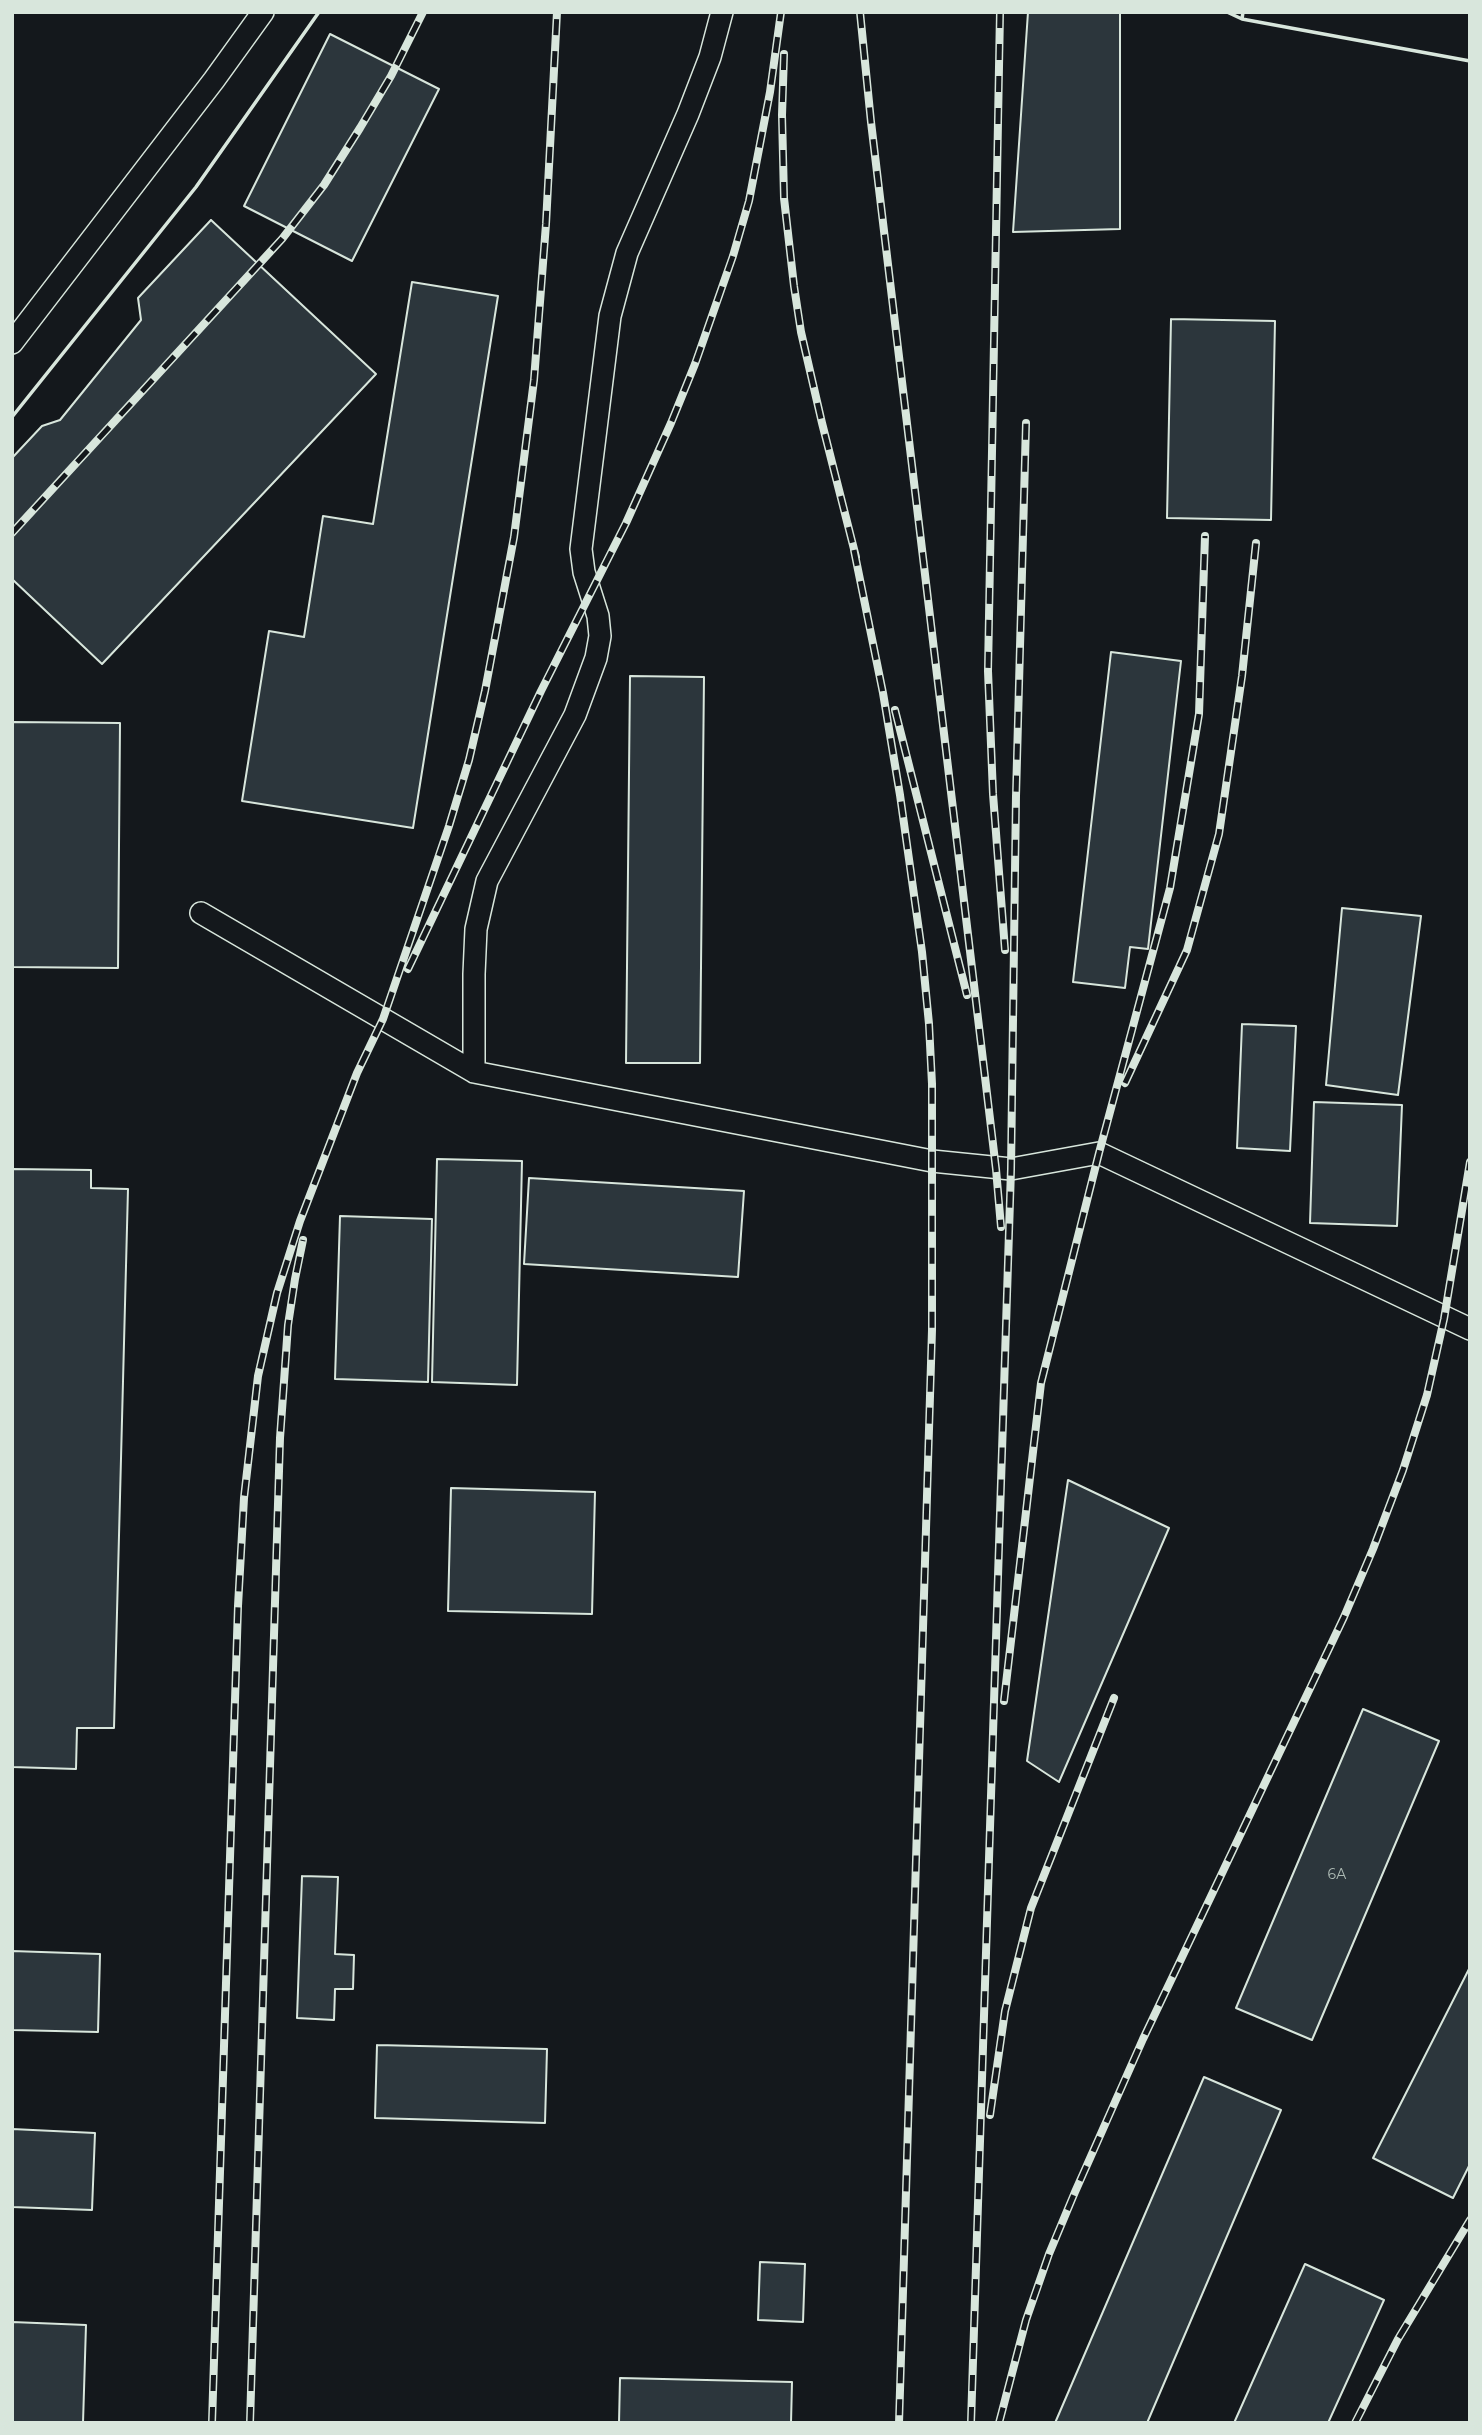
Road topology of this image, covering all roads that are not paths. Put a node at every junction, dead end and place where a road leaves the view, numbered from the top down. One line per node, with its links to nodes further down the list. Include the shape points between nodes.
1 (263, 12): 3 (lane)
2 (722, 12): 5 (lane, via 688,114 627,253 610,316 582,549 583,572 600,636 575,715 487,881 475,951)
3 (12, 344)
4 (201, 913): 5 (lane)
5 (474, 1072): 6 (lane, via 932,1161 1011,1169 1099,1153)
6 (1470, 1329)

